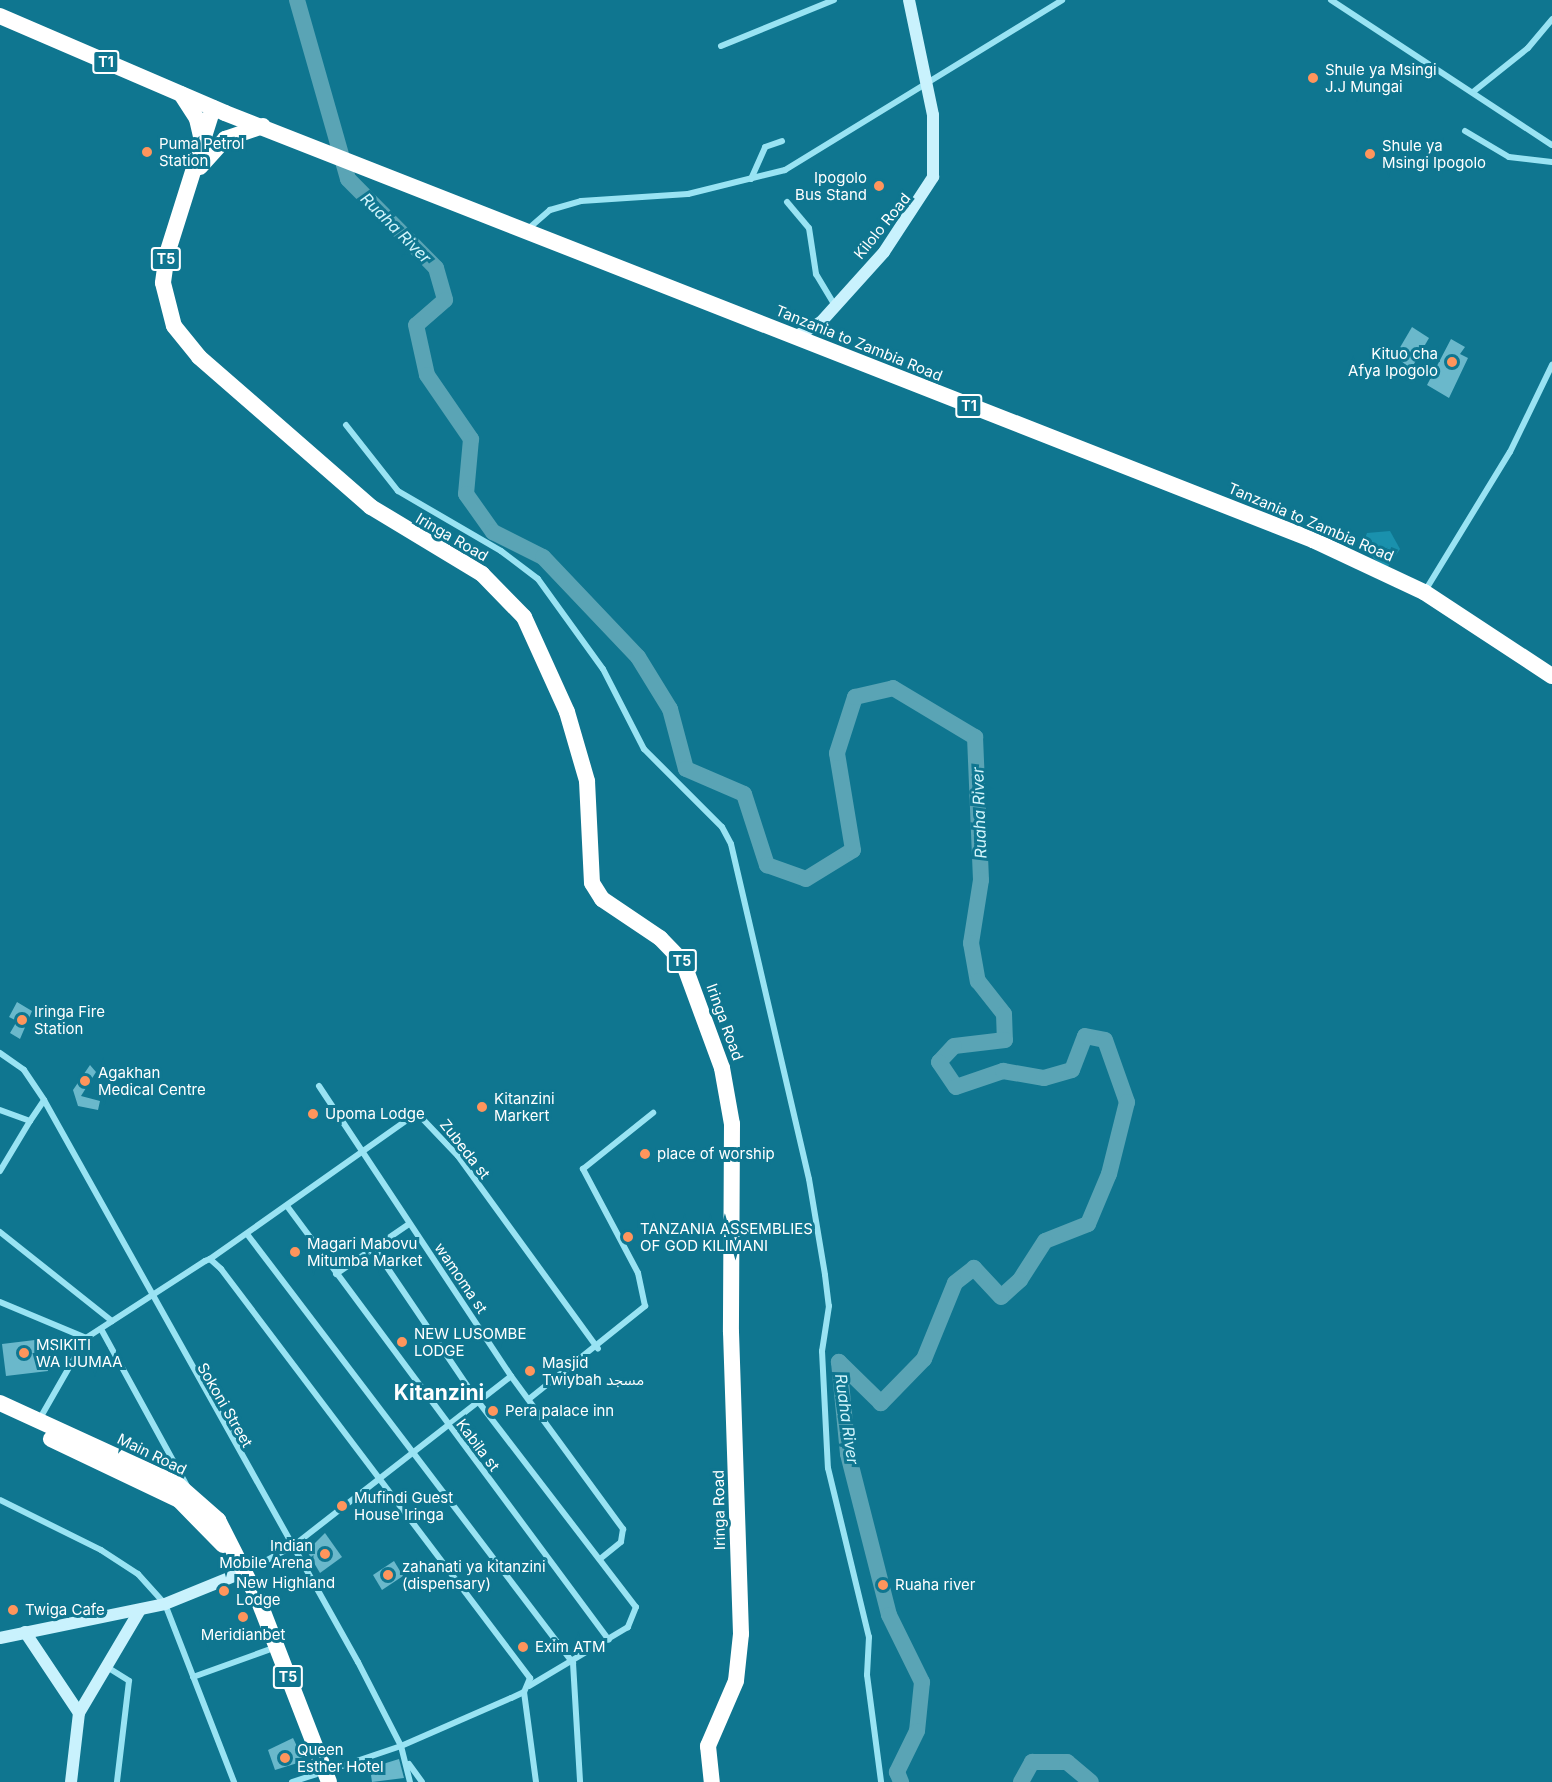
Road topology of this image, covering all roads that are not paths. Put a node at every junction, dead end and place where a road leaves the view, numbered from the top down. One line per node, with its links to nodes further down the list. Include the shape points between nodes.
1 (834, 0): 7 (street)
2 (909, 0): 8 (street, Kilolo Road)
3 (1062, 0): 8 (street)
4 (1331, 0): 10 (street)
5 (0, 16): 9 (highway, T1)
6 (1552, 19): 10 (street, via 1528,48)
7 (721, 46)
8 (926, 78): 18 (street, via 792,167); 21 (street, Kilolo Road, via 937,148 933,177 907,224)
9 (178, 91): 11 (highway, T1); 16 (highway, via 197,119)
10 (1473, 92): 15 (street)
11 (219, 110): 12 (highway, T1); 16 (highway, T5)
12 (263, 126): 16 (highway); 20 (highway, Tanzania to Zambia Road / T1)
13 (1465, 131): 17 (street, via 1509,157)
14 (782, 141): 18 (street, via 765,147)
15 (1552, 145)
16 (206, 147): 85 (highway, Iringa Road / T5, via 167,254 163,283 166,306 186,343 371,507 482,574 524,617 567,712 587,781 592,883 602,899 673,951 701,1004 723,1068 732,1124 731,1332 741,1604 735,1681 708,1746)
17 (1552, 162)
18 (751, 179): 20 (street, via 665,197 581,201 550,210)
19 (787, 202): 21 (street, via 809,228 816,274)
20 (527, 231): 22 (highway, Tanzania to Zambia Road / T1)
21 (836, 307): 22 (street, Kilolo Road)
22 (795, 337): 25 (highway, Tanzania to Zambia Road / T1, via 1178,486)
23 (1552, 365): 25 (street, via 1510,453)
24 (346, 425): 86 (street, via 398,491 501,551 538,579 603,669 644,749 722,826 730,844 809,1179 825,1275 829,1306 822,1351 828,1468 870,1637 867,1675)
25 (1424, 592): 26 (highway, Tanzania to Zambia Road / T1)
26 (1552, 676)
27 (0, 1053): 29 (street, Sokoni Street, via 24,1070)
28 (319, 1086): 33 (street, wamoma st)
29 (44, 1100): 32 (street); 42 (street, Sokoni Street)
30 (0, 1110): 32 (street)
31 (653, 1113): 47 (street, via 583,1169 646,1294 639,1314)
32 (30, 1121): 34 (street)
33 (359, 1153): 35 (street, Zubeda st); 36 (street, wamoma st); 47 (street, Zubeda st, via 409,1116 423,1117 458,1156)
34 (0, 1171)
35 (287, 1206): 38 (street, Zubeda st); 41 (street, Kabila st)
36 (408, 1224): 39 (street); 48 (street, wamoma st)
37 (0, 1232): 44 (street)
38 (247, 1234): 40 (street, Zubeda st); 55 (street)
39 (374, 1248): 41 (street); 50 (street)
40 (210, 1259): 42 (street, Zubeda st); 56 (street)
41 (336, 1274): 54 (street, Kabila st)
42 (153, 1298): 44 (street, Zubeda st); 59 (street, Sokoni Street)
43 (0, 1302): 46 (street)
44 (112, 1321): 45 (street, Zubeda st)
45 (101, 1329): 46 (street, Zubeda st); 57 (street)
46 (86, 1338): 53 (street)
47 (598, 1349): 49 (street)
48 (511, 1376): 49 (street, wamoma st); 50 (street)
49 (529, 1399): 60 (street, wamoma st, via 623,1529 621,1542)
50 (477, 1400): 54 (street); 60 (street)
51 (0, 1402): 53 (highway, Main Road / T5)
52 (0, 1414): 57 (highway, T5)
53 (39, 1421): 57 (highway, Main Road / T5)
54 (447, 1424): 55 (street); 66 (street, Kabila st)
55 (412, 1450): 56 (street); 68 (street)
56 (379, 1475): 59 (street); 71 (street, via 517,1655)
57 (188, 1499): 61 (highway, T5)
58 (0, 1500): 62 (street, via 129,1568)
59 (293, 1546): 61 (street); 74 (street, Sokoni Street)
60 (600, 1559): 66 (street, via 638,1614)
61 (243, 1573): 62 (street); 67 (highway, T5); 76 (highway, T5)
62 (165, 1604): 63 (street); 70 (street)
63 (140, 1610): 64 (street); 69 (street)
64 (25, 1632): 65 (street); 73 (street)
65 (0, 1638)
66 (609, 1640): 68 (street)
67 (268, 1650): 70 (street); 76 (highway, T5)
68 (573, 1663): 71 (street); 84 (street)
69 (106, 1667): 73 (street); 78 (street, via 129,1681)
70 (194, 1677): 79 (street)
71 (529, 1686): 72 (street)
72 (524, 1692): 74 (street); 83 (street)
73 (79, 1713): 77 (street)
74 (401, 1746): 75 (street, Sokoni Street); 76 (street)
75 (406, 1761): 81 (street, Sokoni Street); 82 (street)
76 (322, 1777): 80 (street)
77 (71, 1782)
78 (117, 1782)
79 (234, 1782)
80 (292, 1782)
81 (410, 1782)
82 (422, 1782)
83 (536, 1782)
84 (580, 1782)
85 (712, 1782)
86 (881, 1782)

